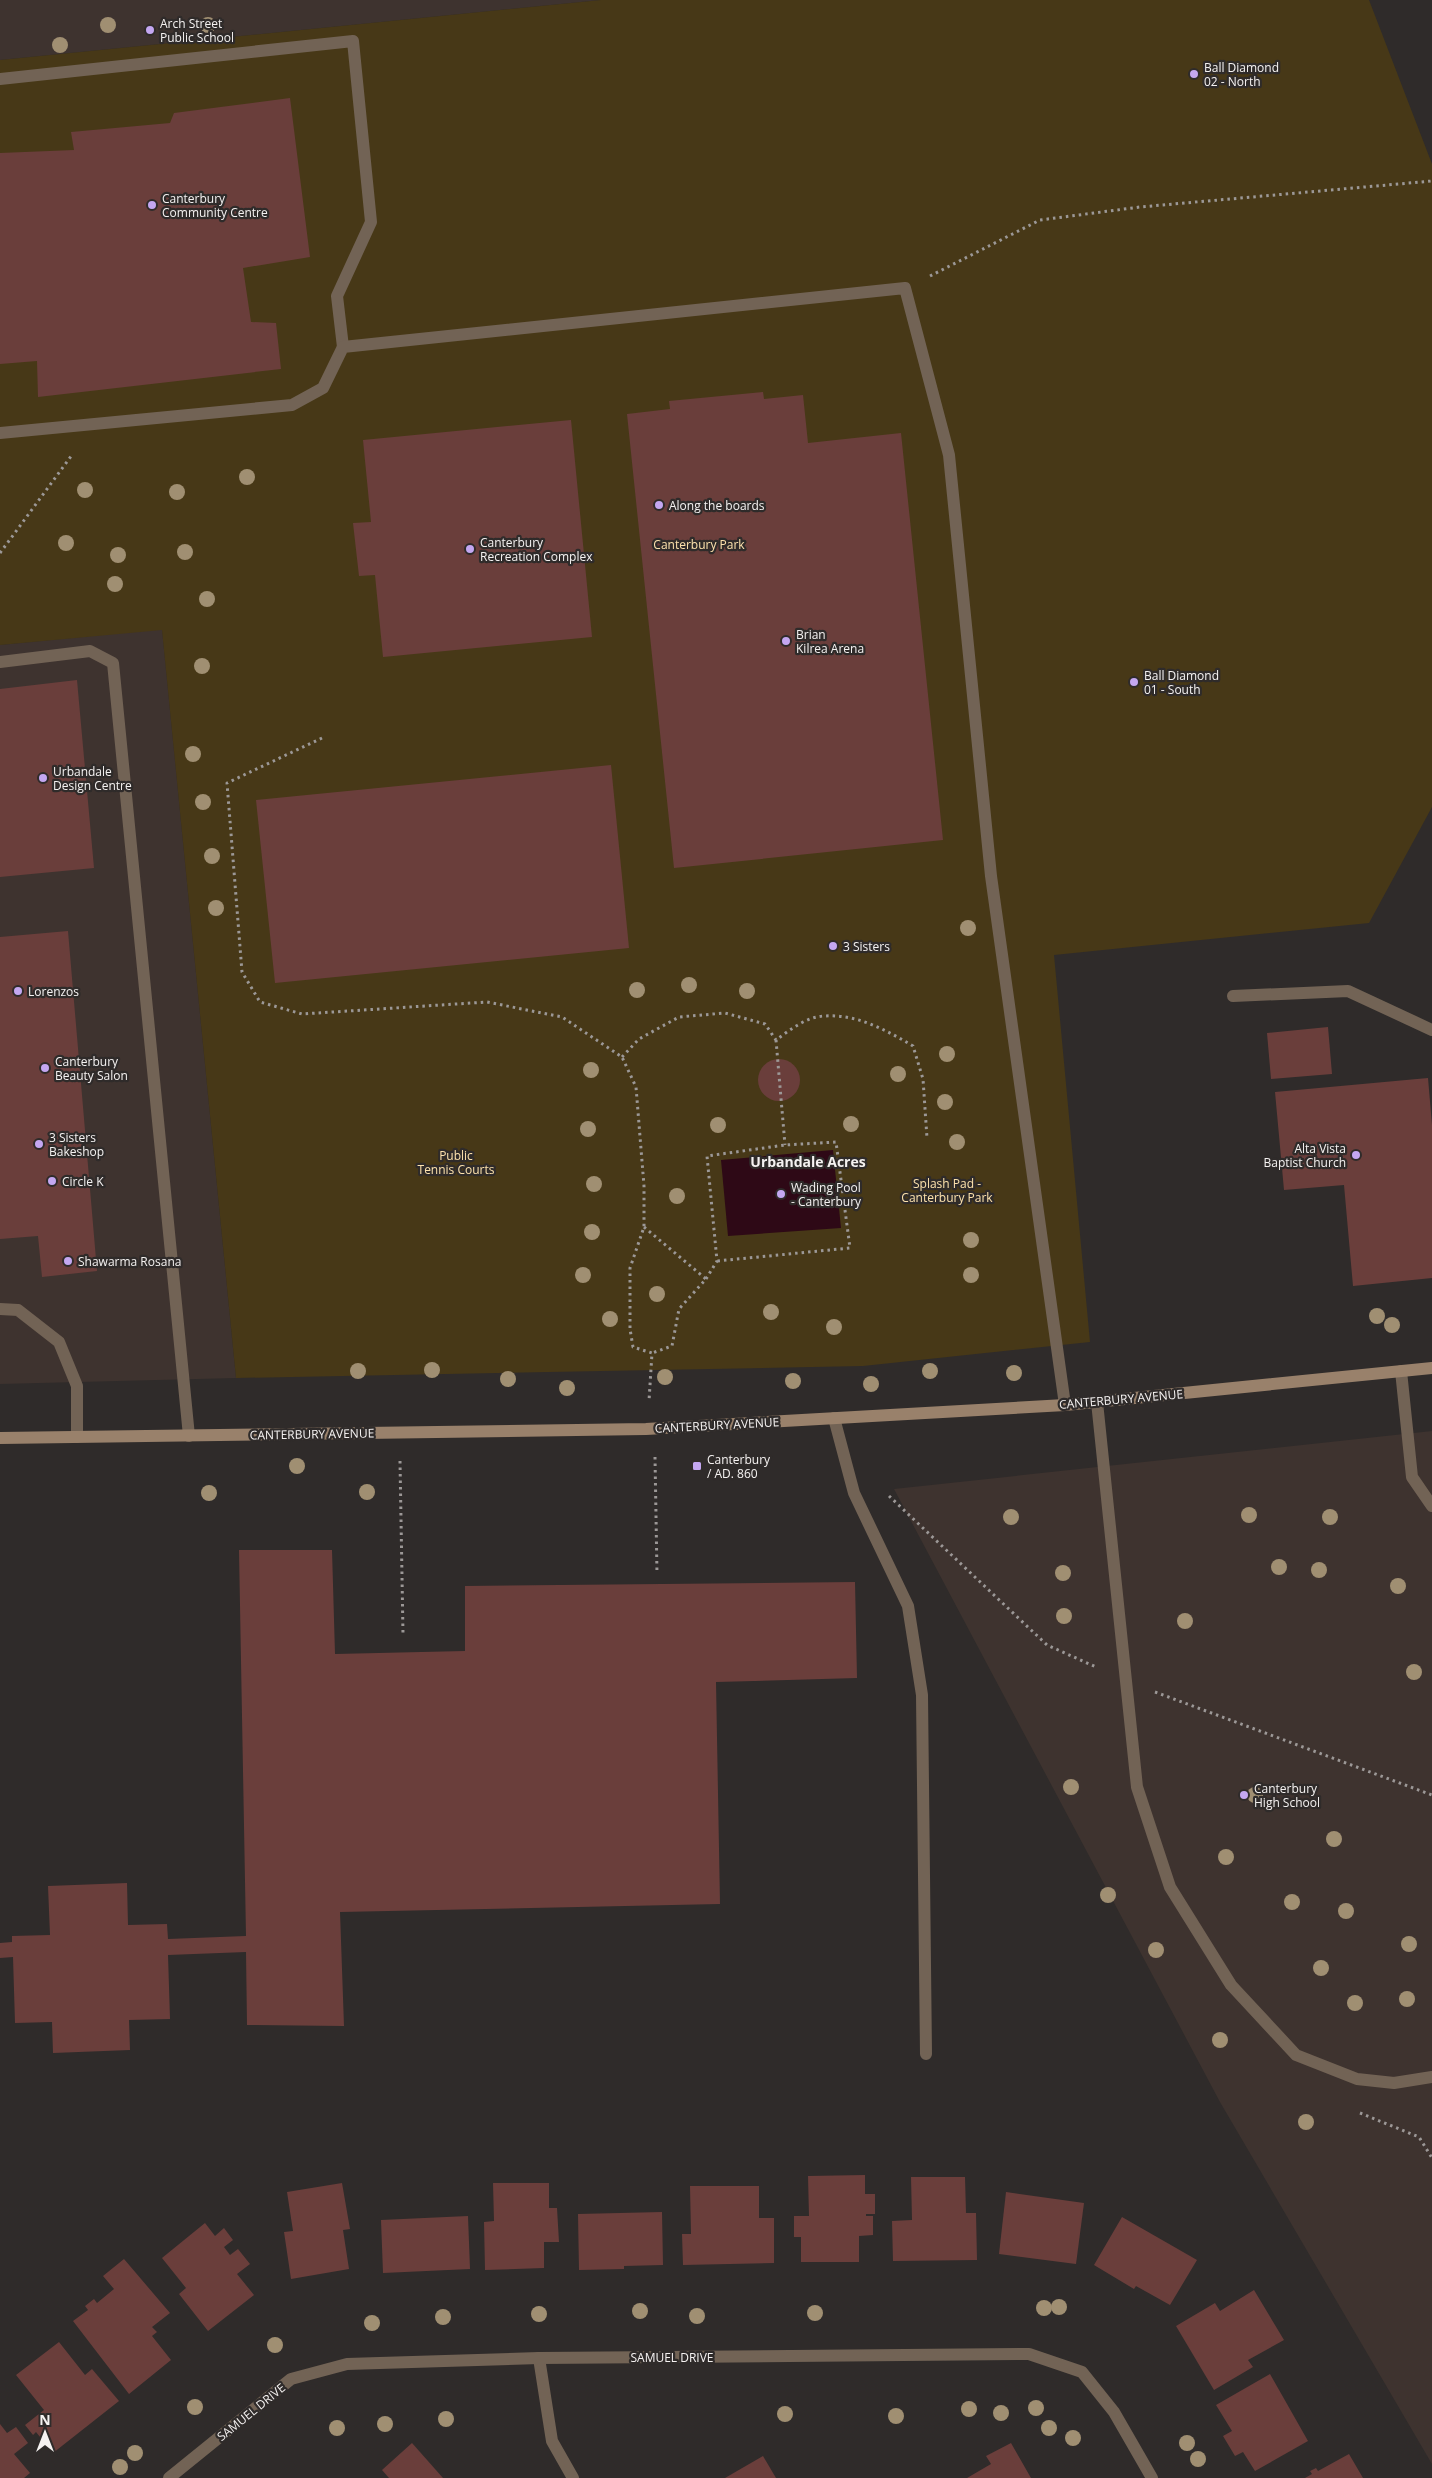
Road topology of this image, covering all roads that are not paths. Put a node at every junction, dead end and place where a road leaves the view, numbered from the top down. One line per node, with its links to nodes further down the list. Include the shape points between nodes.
1 (0, 80): 2 (street, via 353,41 371,222 337,296)
2 (343, 347): 3 (street, via 323,388 292,405); 11 (street, via 905,288 949,455 991,876)
3 (0, 433)
4 (0, 662): 13 (street, via 90,651 113,663)
5 (1233, 996): 6 (street, via 1348,991)
6 (1432, 1030)
7 (0, 1309): 14 (street, via 18,1310 59,1342 77,1386)
8 (1432, 1368): 9 (street, CANTERBURY AVENUE)
9 (1401, 1371): 10 (street, CANTERBURY AVENUE); 16 (street, via 1412,1477)
10 (1097, 1402): 11 (street, CANTERBURY AVENUE); 18 (street, via 1137,1787 1170,1887 1231,1985 1296,2055 1357,2079 1394,2083)
11 (1065, 1405): 12 (street, CANTERBURY AVENUE)
12 (834, 1418): 13 (street, CANTERBURY AVENUE, via 651,1429); 17 (street, via 854,1492 908,1606 922,1695)
13 (189, 1436): 14 (street, CANTERBURY AVENUE)
14 (77, 1437): 15 (street, CANTERBURY AVENUE)
15 (0, 1438)
16 (1432, 1506)
17 (926, 2054)
18 (1432, 2077)
19 (539, 2358): 20 (street, SAMUEL DRIVE, via 346,2364 292,2379); 21 (street, via 552,2440); 22 (street, SAMUEL DRIVE, via 1030,2354 1082,2372 1114,2412)
20 (169, 2478)
21 (573, 2478)
22 (1152, 2478)

